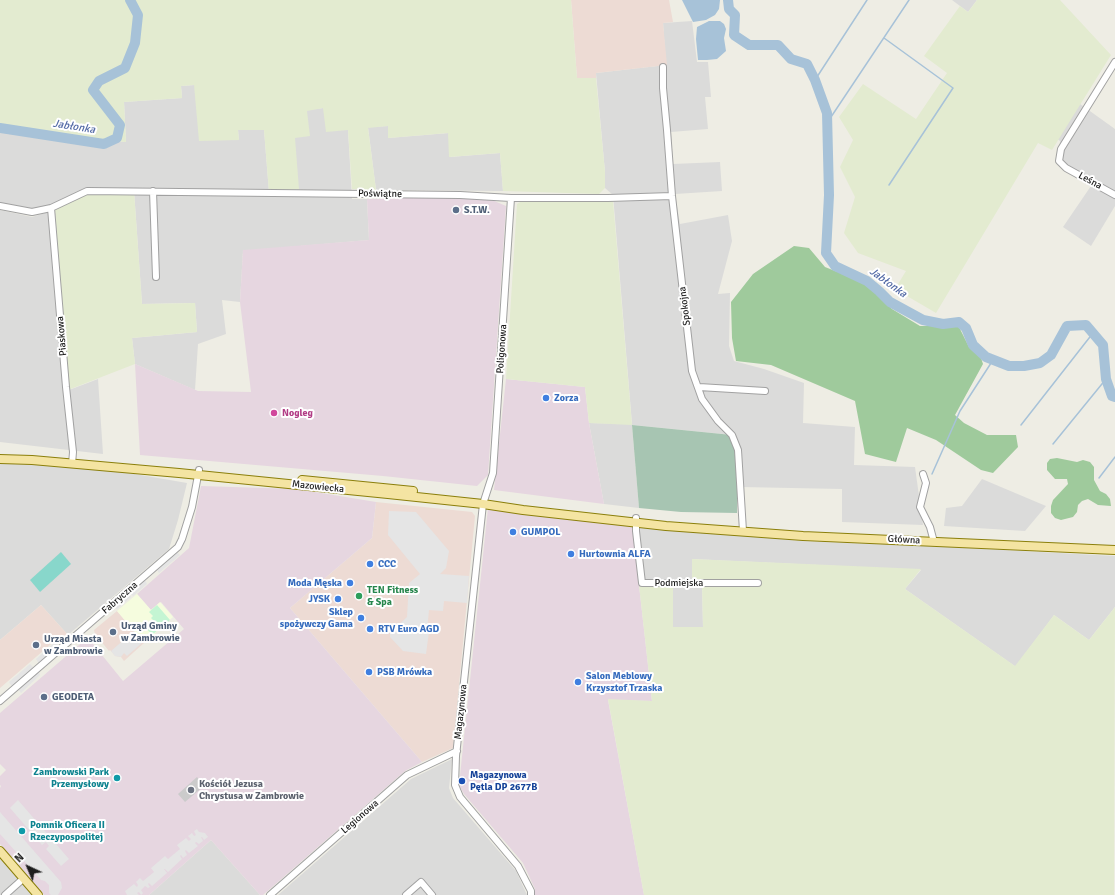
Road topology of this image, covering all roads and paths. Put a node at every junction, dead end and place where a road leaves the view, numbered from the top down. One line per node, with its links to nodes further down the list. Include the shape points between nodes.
1 (1115, 62): 4 (street, Leśna, via 1061,149 1059,161 1066,168)
2 (663, 67): 5 (street, Spokojna)
3 (153, 191): 6 (street, Poświątne, via 460,195); 8 (street, Poświątne, via 87,191); 9 (street)
4 (1115, 195)
5 (672, 196): 6 (street, Poświątne); 10 (street, Spokojna, via 692,370)
6 (511, 198): 17 (street, Poligonowa, via 494,464)
7 (0, 206): 8 (street, Poświątne, via 32,212)
8 (51, 208): 14 (street, Piaskowa)
9 (156, 277)
10 (698, 387): 11 (street); 19 (street, Spokojna, via 702,399 732,435 738,450)
11 (764, 390)
12 (0, 454): 14 (main road, Mazowiecka)
13 (0, 459): 14 (main road, Mazowiecka)
14 (73, 461): 15 (main road, Mazowiecka)
15 (199, 473): 17 (main road, Mazowiecka, via 388,488); 23 (street, Fabryczna, via 192,507 178,547)
16 (923, 474): 20 (street, via 926,484 920,507)
17 (484, 501): 18 (main road, Mazowiecka); 24 (street, Magazynowa)
18 (636, 520): 19 (main road, Główna); 22 (street, Podmiejska, via 642,583)
19 (743, 531): 20 (main road, Główna)
20 (934, 542): 21 (main road, Główna)
21 (1115, 550)
22 (758, 584)
23 (0, 701)
24 (457, 751): 29 (street, Legionowa, via 408,775); 32 (street, Magazynowa, via 455,785 460,797 518,866)
25 (0, 851): 26 (main road)
26 (24, 878): 27 (street); 28 (main road)
27 (5, 895)
28 (38, 895)
29 (270, 895)
30 (406, 895): 31 (street, via 421,882)
31 (432, 895)
32 (531, 895)

